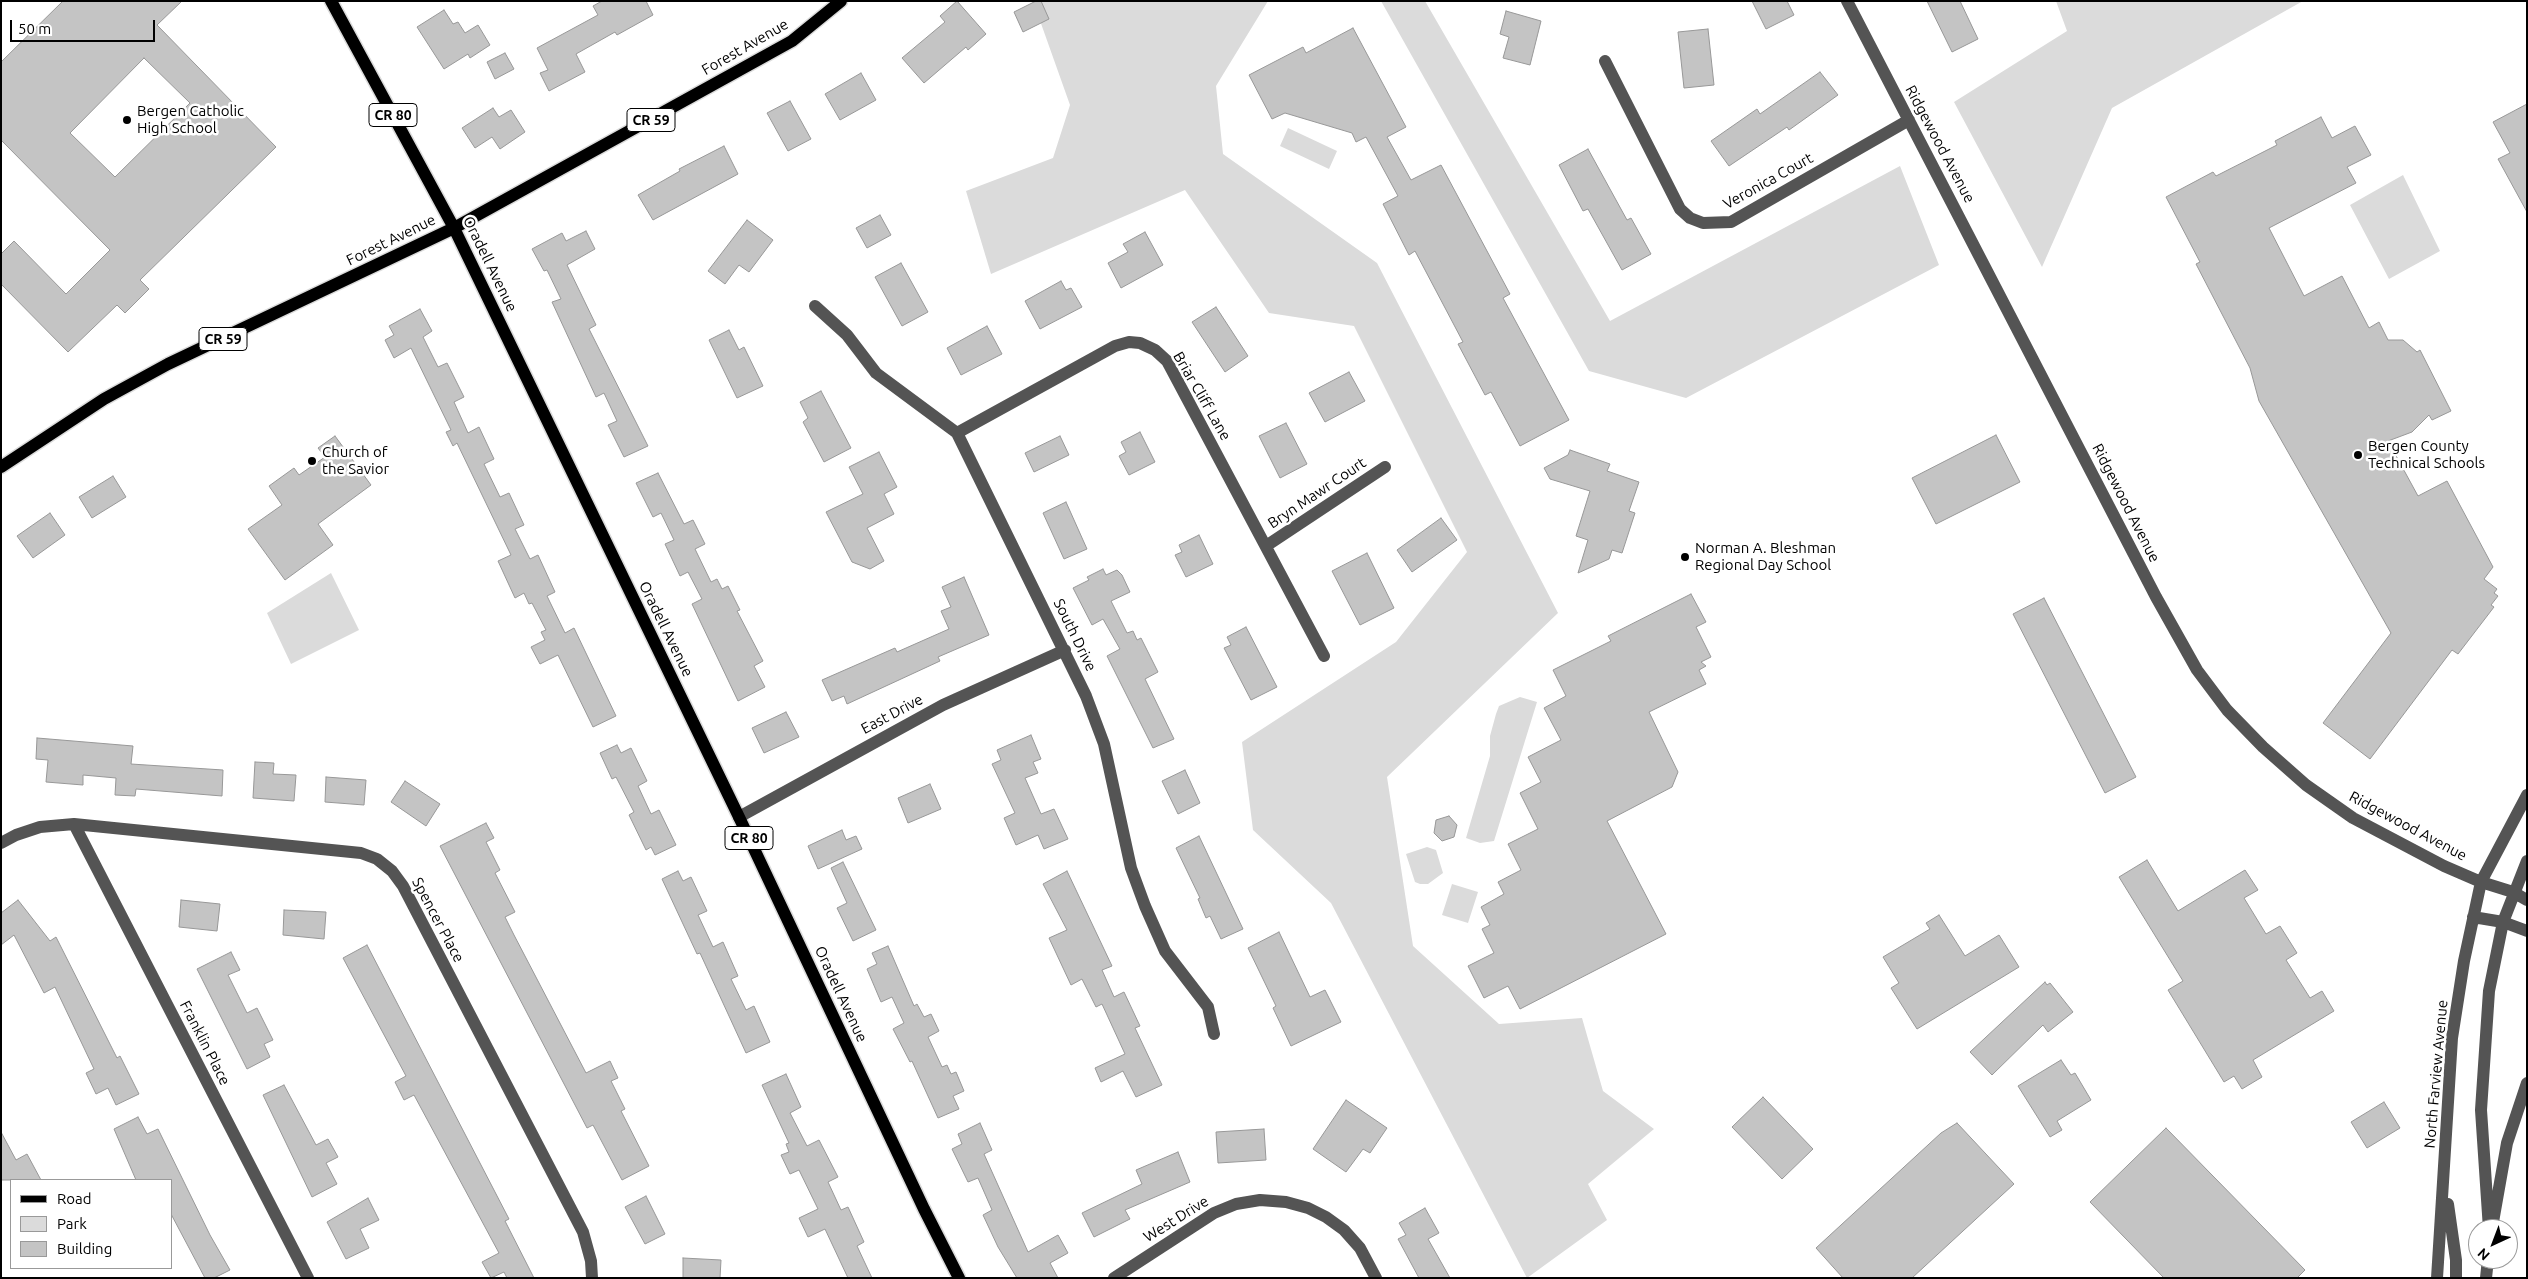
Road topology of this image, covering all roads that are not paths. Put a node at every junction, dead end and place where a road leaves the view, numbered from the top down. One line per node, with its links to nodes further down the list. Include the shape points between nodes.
1 (331, 1): 6 (main road, Oradell Avenue / CR 80)
2 (841, 1): 6 (main road, Forest Avenue / CR 59, via 792,41)
3 (1847, 1): 5 (street, Ridgewood Avenue)
4 (1605, 62): 5 (street, Veronica Court, via 1680,209 1703,223 1731,222)
5 (1909, 120): 19 (street, Ridgewood Avenue, via 2156,597 2202,676 2240,723 2306,785 2353,818)
6 (454, 228): 9 (main road, Forest Avenue / CR 59, via 168,364 104,398); 15 (main road, Oradell Avenue / CR 80)
7 (815, 306): 8 (street, South Drive, via 847,335 876,374)
8 (956, 433): 11 (street, Briar Cliff Lane, via 1115,346 1140,343 1167,361); 12 (street, South Drive)
9 (1, 467)
10 (1385, 467): 11 (street, Bryn Mawr Court)
11 (1266, 546): 13 (street, Briar Cliff Lane)
12 (1065, 650): 15 (street, East Drive, via 927,714); 25 (street, South Drive, via 1104,744 1131,868 1145,906 1165,951 1208,1007)
13 (1324, 656)
14 (2527, 795): 19 (street, North Farview Avenue)
15 (739, 817): 32 (main road, Oradell Avenue / CR 80)
16 (74, 824): 17 (street, Spencer Place, via 40,827); 30 (street, Franklin Place); 31 (street, Spencer Place, via 361,854 377,859 392,871 403,886 583,1232)
17 (1, 843)
18 (2527, 861): 20 (street)
19 (2481, 882): 20 (street, Ridgewood Avenue); 22 (street, North Farview Avenue)
20 (2513, 892): 21 (street, Ridgewood Avenue); 23 (street)
21 (2527, 900)
22 (2473, 918): 23 (street); 27 (street, North Farview Avenue, via 2452,1038)
23 (2503, 922): 24 (street); 28 (street, via 2489,991 2481,1110)
24 (2527, 931)
25 (1214, 1034)
26 (2527, 1083): 29 (street, via 2507,1143)
27 (2444, 1182): 35 (street, North Farview Avenue); 36 (street)
28 (2489, 1219)
29 (2492, 1219)
30 (308, 1278)
31 (592, 1278)
32 (959, 1278)
33 (1114, 1278): 34 (street, West Drive, via 1214,1213 1236,1204 1260,1200 1286,1202 1326,1217 1344,1230 1360,1248)
34 (1376, 1278)
35 (2437, 1278)
36 (2456, 1278)

